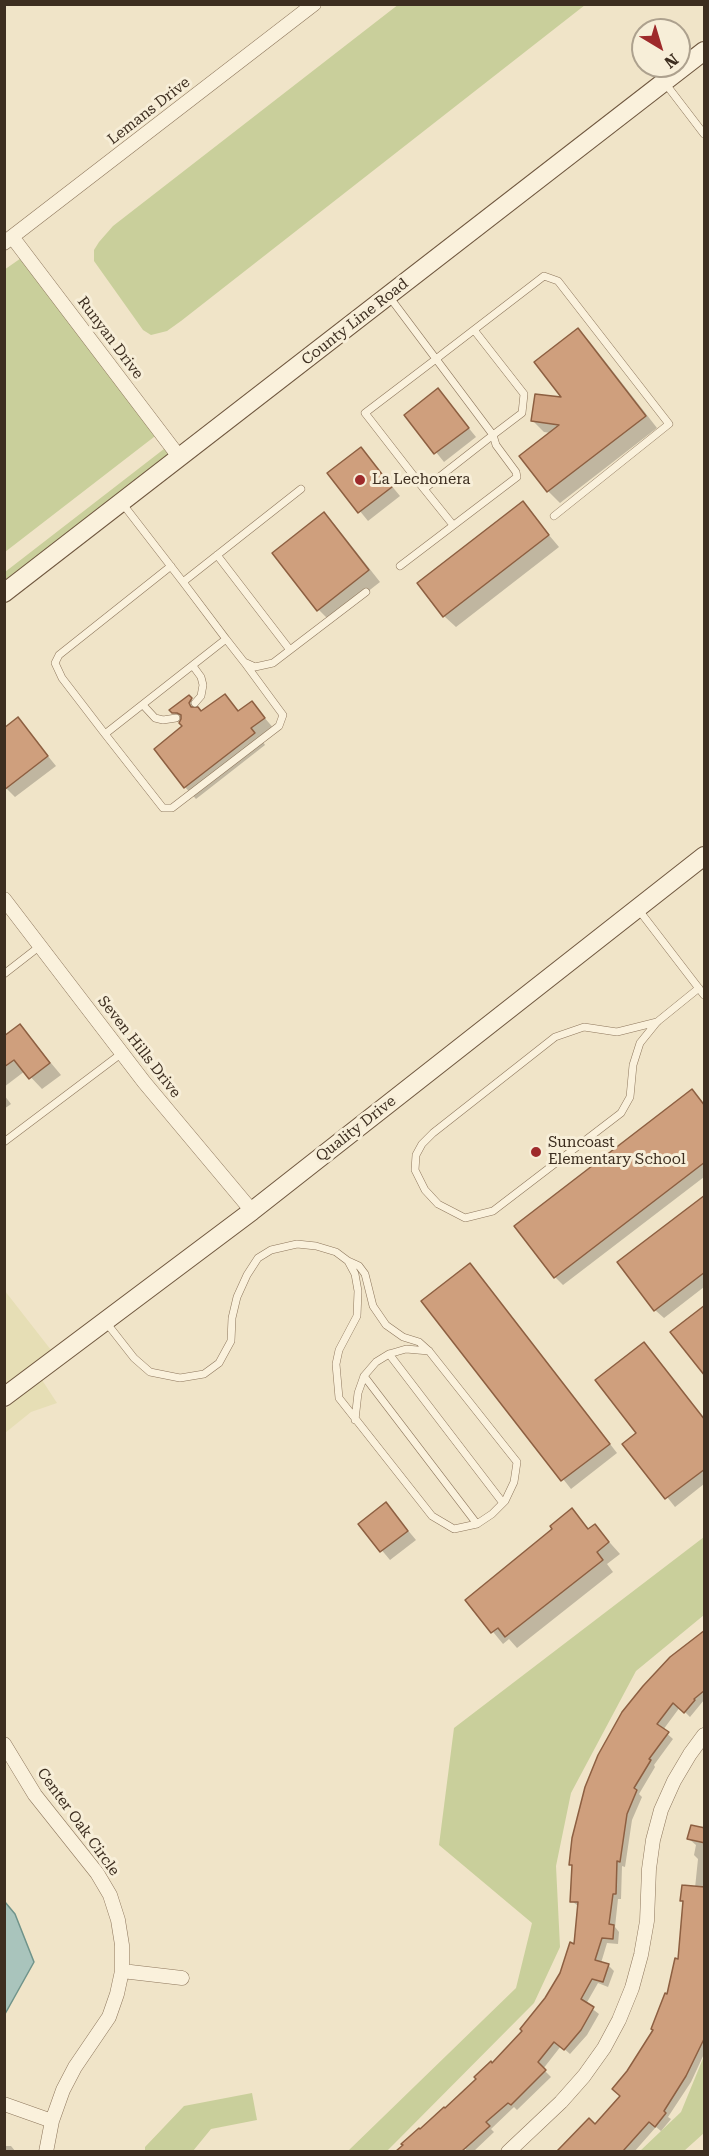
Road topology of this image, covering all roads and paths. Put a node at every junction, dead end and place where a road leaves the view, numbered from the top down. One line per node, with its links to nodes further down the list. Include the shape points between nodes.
1 (314, 4): 5 (street, Lemans Drive)
2 (705, 51): 3 (main road, County Line Road)
3 (665, 83): 4 (lane); 6 (main road, County Line Road)
4 (705, 134)
5 (9, 240): 10 (street, Runyan Drive)
6 (388, 296): 8 (lane); 10 (main road, County Line Road)
7 (474, 330): 8 (lane); 9 (lane, via 524,394 522,413); 14 (lane, via 544,276 558,281 669,424)
8 (436, 359): 9 (lane); 12 (lane, via 364,413)
9 (493, 435): 12 (lane); 15 (lane, via 517,477)
10 (180, 458): 13 (main road, County Line Road)
11 (301, 489): 16 (lane)
12 (424, 489): 15 (lane)
13 (122, 503): 17 (lane); 21 (main road, County Line Road)
14 (554, 516)
15 (453, 525): 18 (lane)
16 (217, 555): 19 (lane); 23 (lane)
17 (171, 566): 19 (lane); 29 (lane, via 59,655 55,663)
18 (400, 566)
19 (183, 582): 22 (lane)
20 (366, 592): 23 (lane)
21 (4, 593)
22 (226, 639): 24 (lane); 25 (lane)
23 (290, 650): 24 (lane, via 273,663 255,667)
24 (244, 663): 29 (lane, via 283,716 279,726 172,808 163,808)
25 (193, 666): 26 (lane, via 203,685); 27 (lane)
26 (195, 703)
27 (143, 705): 28 (lane, via 155,717); 29 (lane)
28 (176, 718)
29 (105, 734)
30 (705, 856): 32 (main road, Quality Drive)
31 (4, 899): 33 (street, Seven Hills Drive)
32 (638, 908): 35 (lane); 39 (main road, Quality Drive)
33 (40, 946): 34 (lane); 37 (street, Seven Hills Drive)
34 (4, 974)
35 (702, 992): 36 (lane)
36 (657, 1022): 36 (lane, via 617,1032 584,1027 555,1037 422,1144 415,1170 425,1190 438,1204 465,1218 493,1211 621,1113 630,1097 640,1043)
37 (122, 1053): 38 (lane); 39 (street, Seven Hills Drive)
38 (4, 1143)
39 (252, 1211): 41 (main road, Quality Drive)
40 (348, 1261): 41 (lane, via 336,1252 297,1244 271,1250 258,1258 237,1297 231,1341 219,1363 204,1374 180,1378 150,1372); 42 (lane, via 365,1274 373,1306 386,1325); 46 (lane, via 358,1292 357,1316 336,1364 339,1398)
41 (105, 1321): 45 (main road, Quality Drive)
42 (429, 1351): 43 (lane, via 405,1349); 47 (lane, via 517,1462 514,1482)
43 (389, 1354): 44 (lane); 47 (lane)
44 (364, 1376): 46 (lane); 48 (lane)
45 (4, 1397)
46 (355, 1420): 48 (lane, via 432,1516 454,1529)
47 (503, 1503): 48 (lane)
48 (477, 1524)
49 (705, 1735): 56 (street, via 674,1781 661,1810 651,1850 641,1955 619,2020 584,2076)
50 (4, 1744): 51 (street, Center Oak Circle, via 35,1796 110,1895 122,1945)
51 (122, 1971): 52 (street); 54 (street, Center Oak Circle, via 109,2017 75,2067)
52 (182, 1978)
53 (4, 2104): 54 (street)
54 (52, 2121): 55 (street, Center Oak Circle)
55 (46, 2151)
56 (508, 2151)

